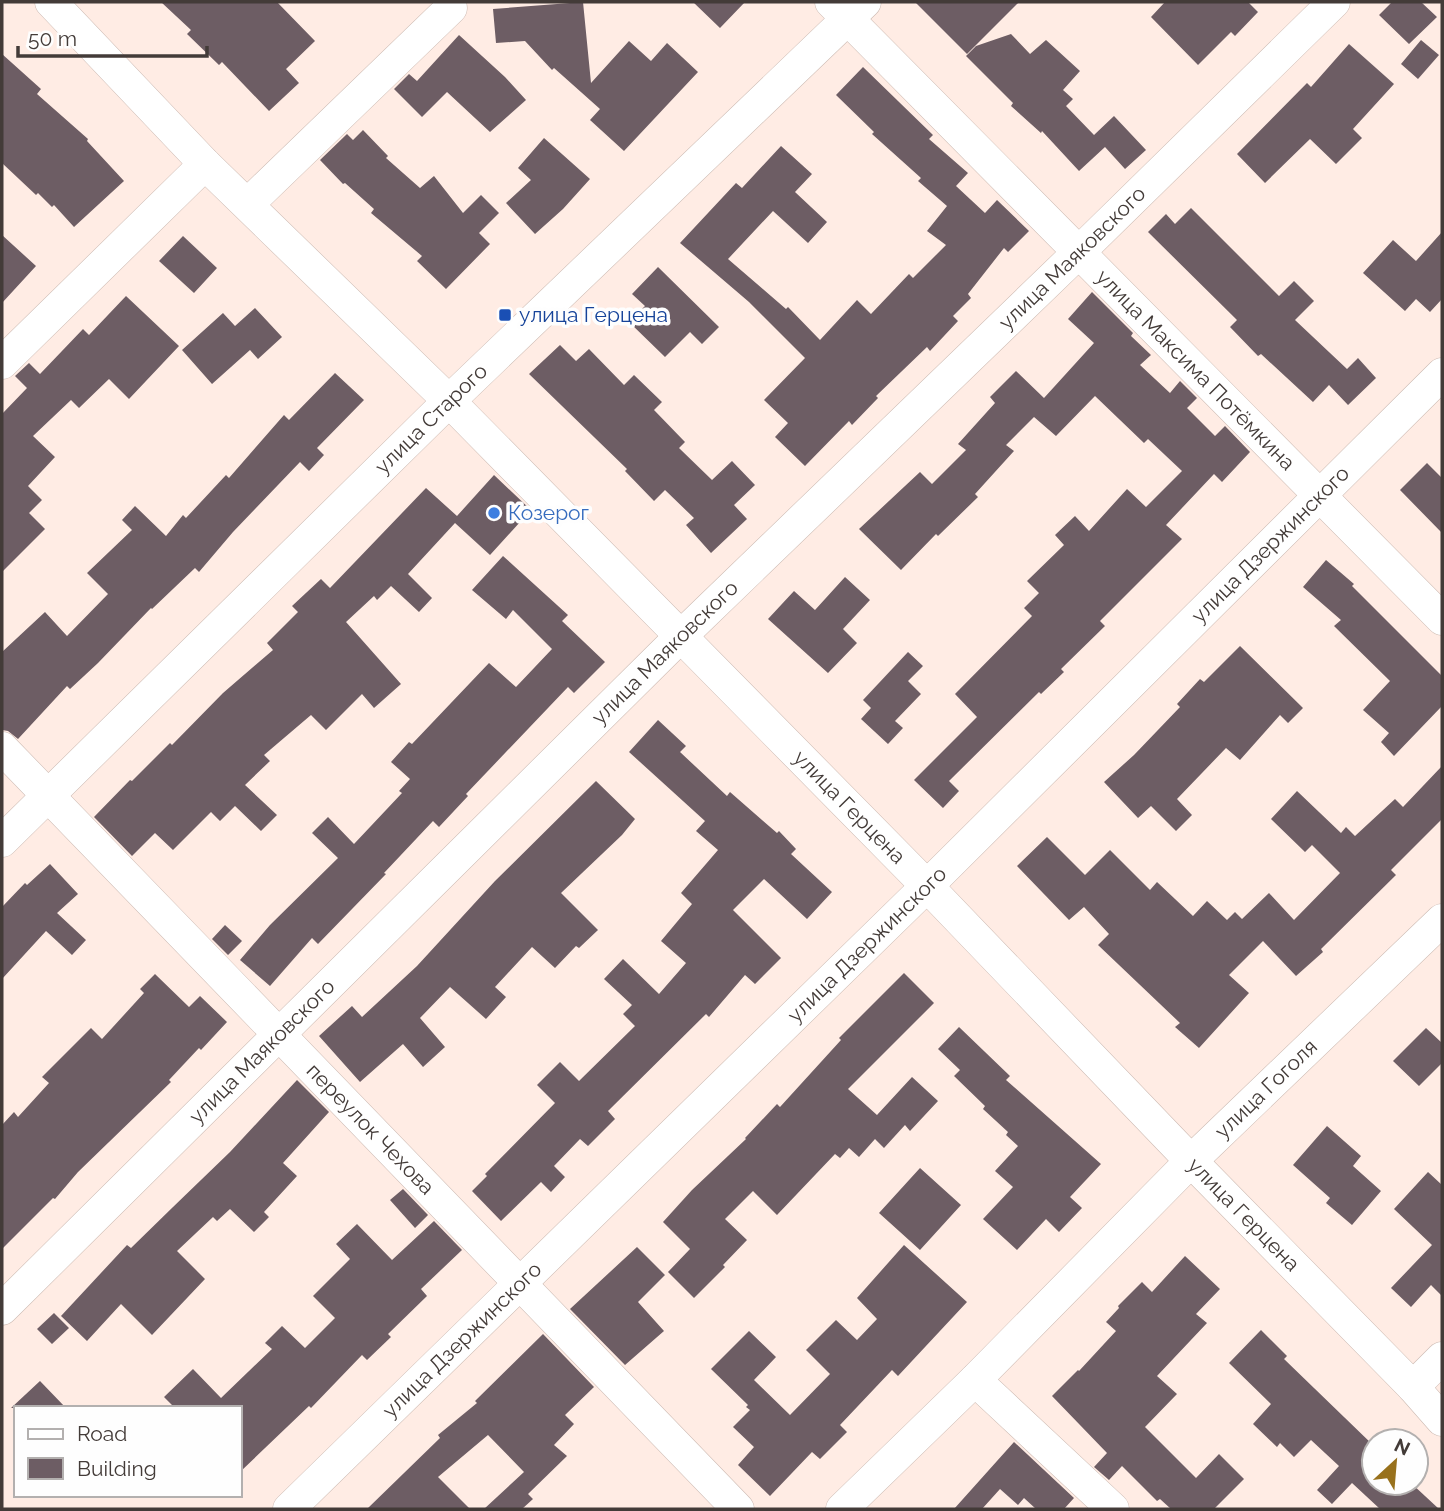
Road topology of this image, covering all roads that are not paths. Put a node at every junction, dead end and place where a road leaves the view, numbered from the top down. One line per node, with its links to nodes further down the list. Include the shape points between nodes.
1 (1334, 2): 7 (street, улица Маяковского)
2 (67, 7): 5 (street, улица Герцена)
3 (848, 7): 7 (street, улица Максима Потёмкина); 10 (street, улица Старого)
4 (452, 8): 6 (street)
5 (205, 164): 6 (street, улица Герцена); 8 (street)
6 (248, 204): 10 (street, улица Герцена)
7 (1079, 252): 11 (street, улица Максима Потёмкина); 13 (street, улица Маяковского)
8 (2, 363)
9 (1442, 374): 11 (street, улица Дзержинского)
10 (449, 401): 13 (street, улица Герцена); 15 (street, улица Старого)
11 (1320, 495): 12 (street, улица Максима Потёмкина); 17 (street, улица Дзержинского)
12 (1442, 620)
13 (680, 637): 17 (street, улица Герцена); 19 (street, улица Маяковского)
14 (2, 748): 15 (street, переулок Чехова)
15 (48, 795): 16 (street, улица Старого); 19 (street, переулок Чехова)
16 (2, 841)
17 (928, 886): 20 (street, улица Герцена); 21 (street, улица Дзержинского)
18 (1442, 920): 20 (street, улица Гоголя)
19 (279, 1036): 21 (street, переулок Чехова); 22 (street, улица Маяковского)
20 (1191, 1161): 24 (street, улица Гоголя); 25 (street, улица Герцена)
21 (520, 1283): 27 (street, улица Дзержинского); 28 (street, переулок Чехова)
22 (2, 1309)
23 (1442, 1358): 25 (street)
24 (975, 1380): 29 (street, улица Гоголя); 30 (street)
25 (1413, 1387): 26 (street, улица Герцена)
26 (1442, 1420)
27 (289, 1509)
28 (738, 1509)
29 (842, 1509)
30 (1113, 1509)

